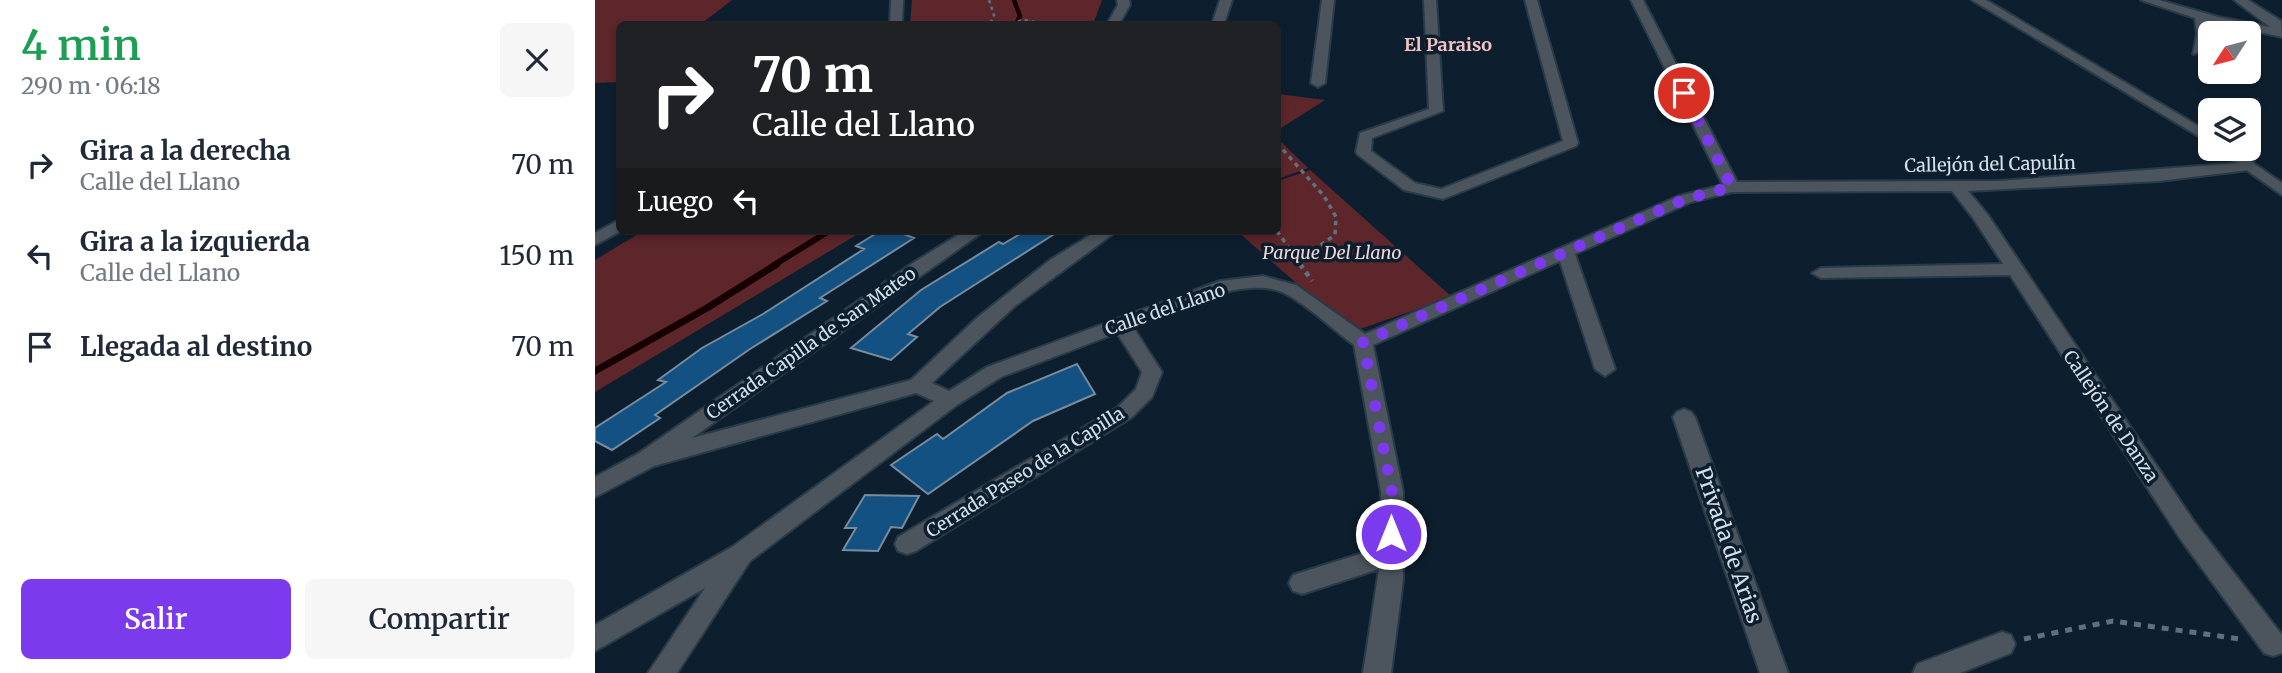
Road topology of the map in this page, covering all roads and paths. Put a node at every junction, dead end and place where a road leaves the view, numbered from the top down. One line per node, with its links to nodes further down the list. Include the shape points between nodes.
1 (897, 0): 13 (street)
2 (989, 0): 14 (path)
3 (1123, 0): 15 (street)
4 (1226, 0): 16 (street)
5 (1328, 0): 19 (street)
6 (1430, 0): 7 (street, via 1436,111 1365,136 1363,144 1363,152 1406,188 1425,194 1443,194 1571,143)
7 (1531, 0)
8 (1637, 0): 25 (street)
9 (1978, 0): 20 (street)
10 (2147, 0): 12 (street)
11 (2240, 0): 17 (street, via 2277,24)
12 (2201, 16): 17 (street); 18 (street, via 2203,34)
13 (896, 21)
14 (991, 21)
15 (1115, 21)
16 (1219, 21)
17 (2280, 35)
18 (2197, 51)
19 (1318, 83)
20 (2198, 132)
21 (1281, 148): 32 (path, via 1336,216 1335,234)
22 (2243, 161): 23 (street)
23 (2249, 165): 24 (street, Callejón del Capulín, via 2159,176); 26 (street)
24 (1955, 185): 25 (street, Callejón del Capulín); 33 (street, Callejón de Danza)
25 (1732, 187): 31 (street, via 1685,199)
26 (2282, 190)
27 (616, 227): 30 (street)
28 (971, 235): 41 (street, Cerrada Capilla de San Mateo)
29 (1102, 235): 38 (street, via 1072,252 985,319)
30 (595, 240)
31 (1566, 253): 36 (street); 37 (street)
32 (1299, 260)
33 (2014, 268): 34 (street); 49 (street, Callejón de Danza, via 2187,530)
34 (1821, 273)
35 (1121, 324): 36 (street, Calle del Llano, via 1220,288 1263,282 1290,289); 39 (street, Calle del Llano, via 994,372); 43 (street, Cerrada Paseo de la Capilla, via 1152,372 1145,392 1125,412)
36 (1363, 342): 45 (street, via 1392,492)
37 (1605, 369)
38 (918, 385): 39 (street); 41 (street)
39 (950, 400): 44 (street, Calle del Llano)
40 (1684, 418): 52 (street, Privada de Arias)
41 (647, 459): 42 (street)
42 (595, 488)
43 (907, 544)
44 (741, 554): 47 (street); 50 (street)
45 (1391, 555): 46 (street); 51 (street)
46 (1303, 583)
47 (595, 639)
48 (2003, 644): 49 (path, via 2113,621); 53 (street)
49 (2273, 644)
50 (662, 673)
51 (1377, 673)
52 (1774, 673)
53 (1927, 673)

